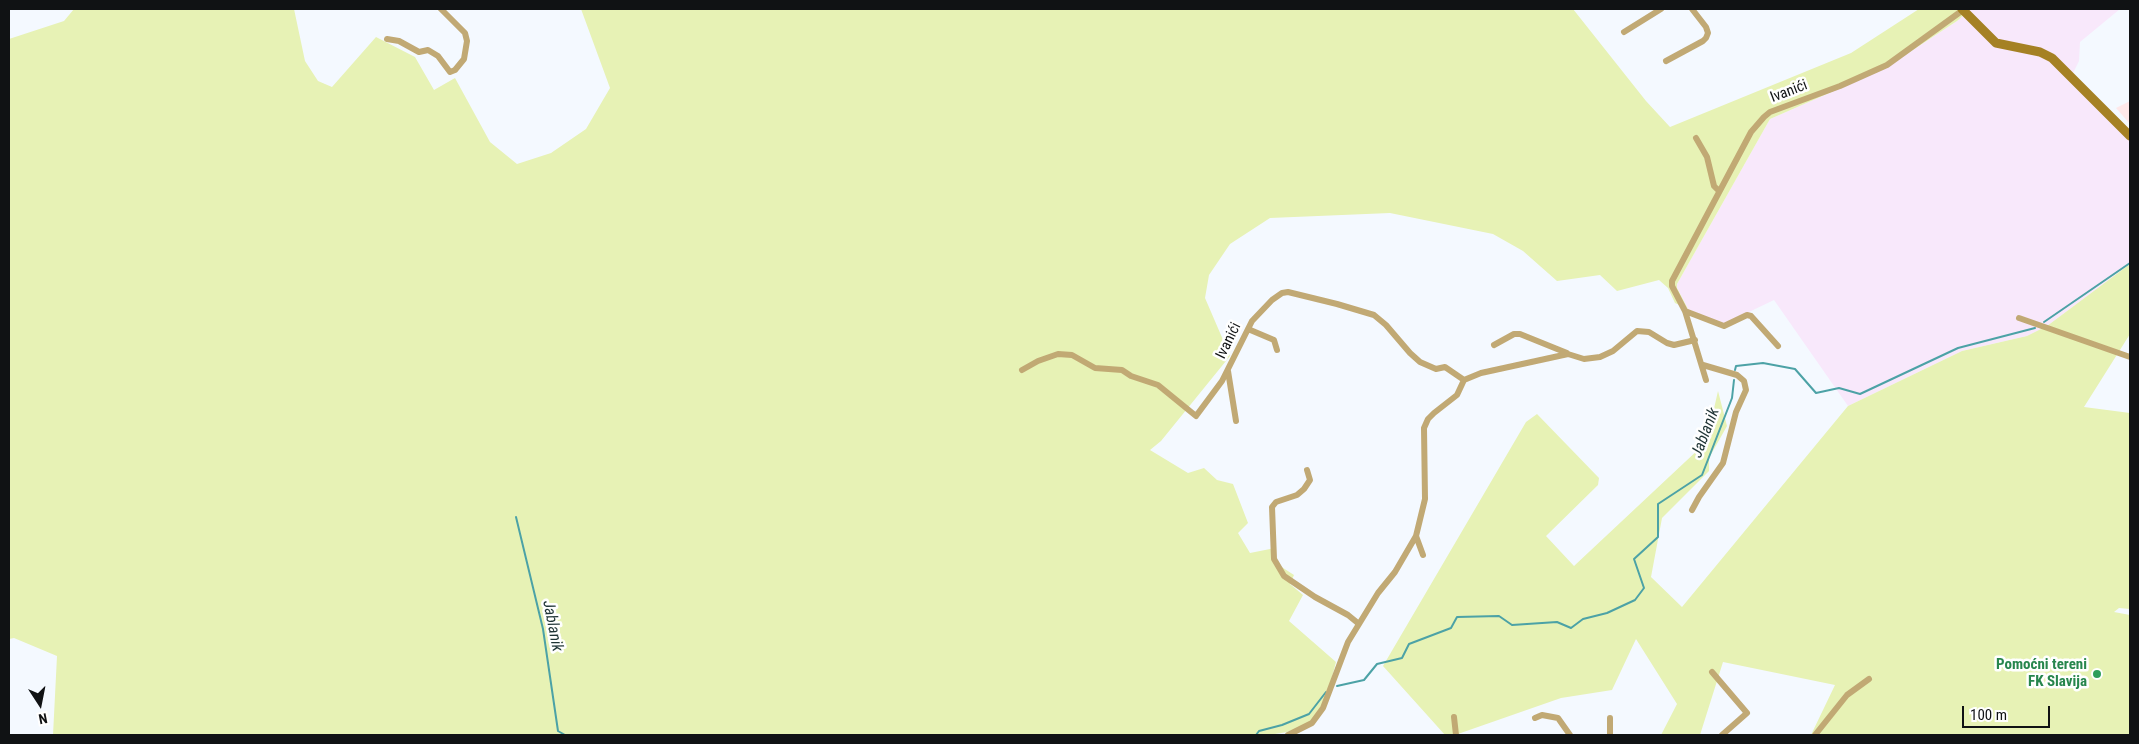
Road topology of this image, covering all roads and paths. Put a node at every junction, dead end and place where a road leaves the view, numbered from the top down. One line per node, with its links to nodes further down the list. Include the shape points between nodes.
1 (441, 9): 6 (street, via 465,33 467,41 464,59 455,70 450,72 438,56 428,50 419,52 399,41)
2 (1661, 9): 5 (street)
3 (1692, 9): 7 (street, via 1706,28 1706,38)
4 (1963, 10): 8 (street, via 1996,43 2040,52 2052,58); 10 (street, Ivanići, via 1887,65 1798,103 1778,108 1764,117)
5 (1624, 32)
6 (387, 39)
7 (1666, 61)
8 (2130, 136)
9 (1696, 138): 10 (street, via 1707,157 1714,186)
10 (1719, 191): 11 (street, Ivanići, via 1672,281)
11 (1685, 311): 14 (street, Ivanići); 16 (street, via 1724,326 1751,316)
12 (2020, 318): 19 (street)
13 (1248, 329): 17 (street, via 1274,340); 22 (street, Ivanići); 23 (street, Ivanići, via 1272,300 1288,292 1374,315 1420,362 1436,369 1445,367)
14 (1695, 340): 18 (street, via 1674,345 1649,332 1637,331 1608,355 1589,359); 20 (street, Ivanići)
15 (1494, 345): 18 (street, via 1520,334)
16 (1778, 346)
17 (1277, 350)
18 (1568, 354): 23 (street, via 1481,373)
19 (2130, 357)
20 (1703, 365): 24 (street, Ivanići); 27 (street, via 1737,375 1744,381 1746,390 1736,412 1723,463)
21 (1022, 370): 22 (street, Ivanići, via 1038,360 1058,354 1072,355 1094,368 1122,370 1158,385 1196,416)
22 (1228, 370): 25 (street)
23 (1464, 380): 28 (street, via 1457,395 1428,419 1424,428 1425,499)
24 (1706, 380)
25 (1236, 421)
26 (1307, 470): 30 (street, via 1310,480 1304,489 1272,507 1274,559 1284,576)
27 (1692, 510)
28 (1416, 536): 29 (street); 30 (street)
29 (1423, 555)
30 (1359, 624): 36 (street, via 1340,660 1323,708 1312,723)
31 (1712, 672): 40 (street, via 1747,713)
32 (1869, 679): 41 (street, via 1846,695)
33 (1454, 717): 37 (street)
34 (1535, 718): 38 (street, via 1542,715 1558,718)
35 (1610, 718): 39 (street)
36 (1288, 735)
37 (1456, 735)
38 (1570, 735)
39 (1610, 735)
40 (1722, 735)
41 (1815, 735)

